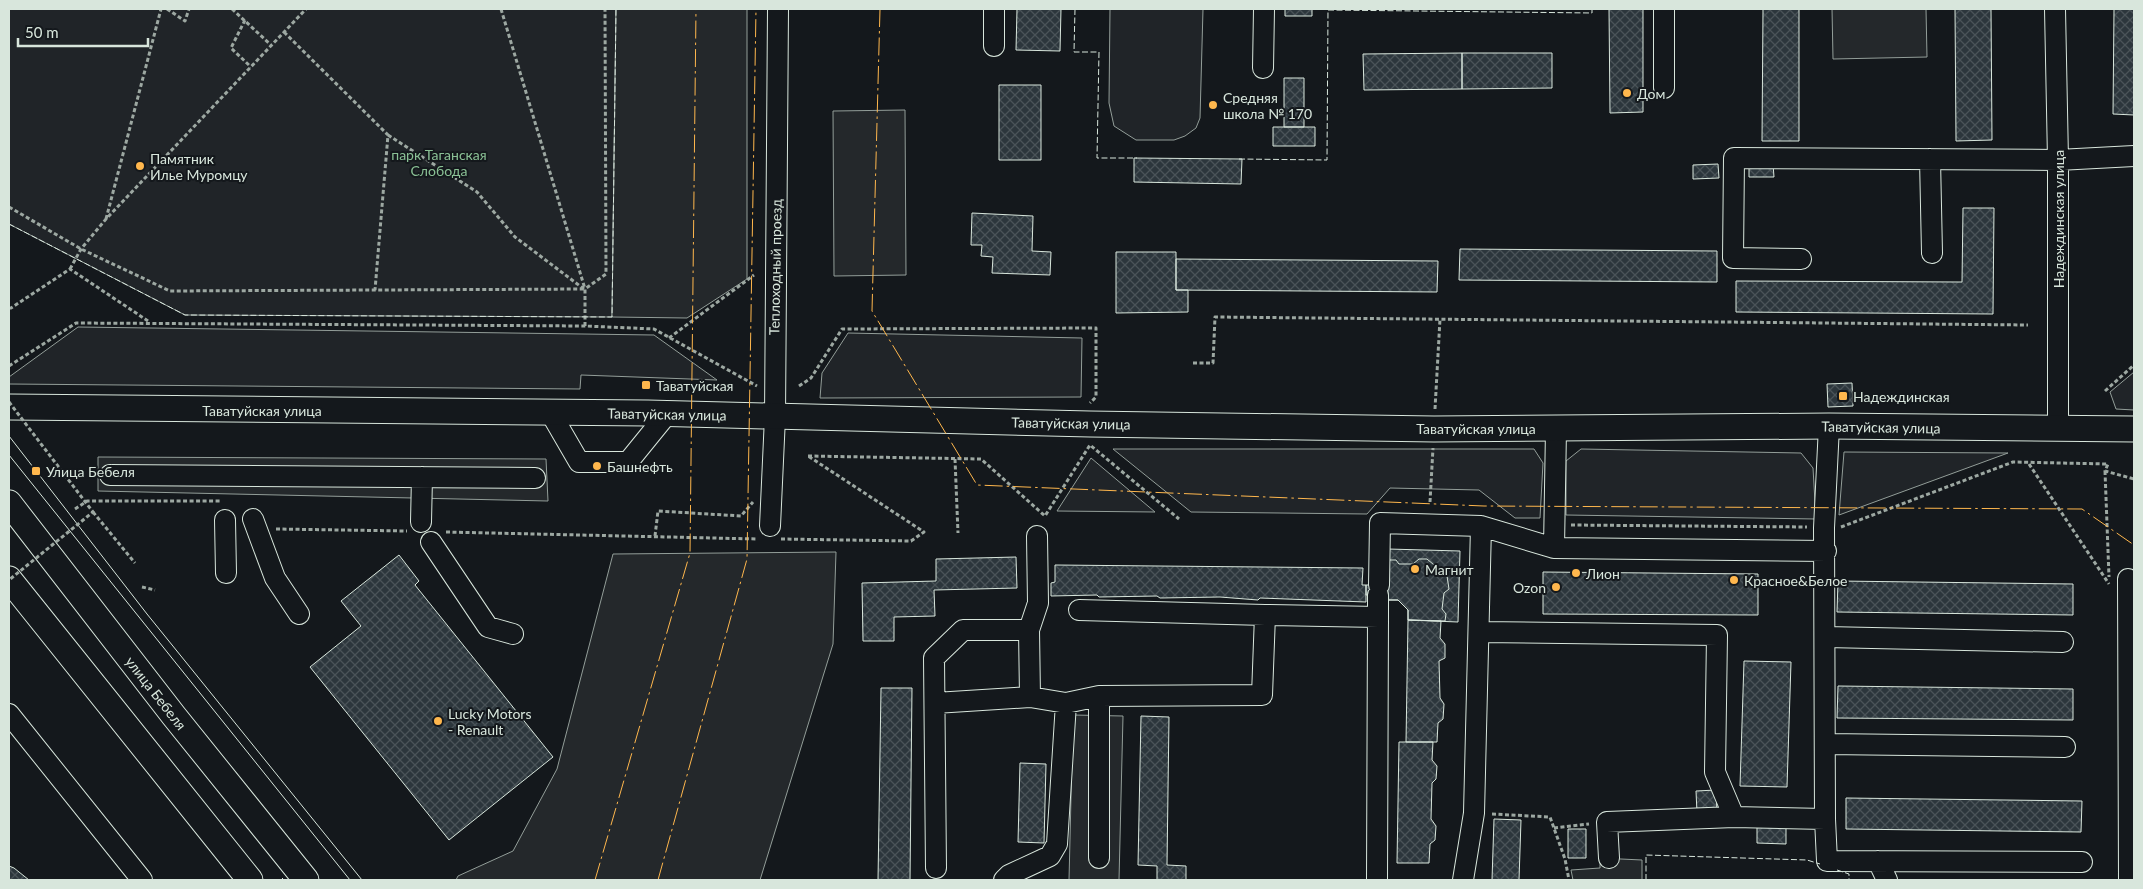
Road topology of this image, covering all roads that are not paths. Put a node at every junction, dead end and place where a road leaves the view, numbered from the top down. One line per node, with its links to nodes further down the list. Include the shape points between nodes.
1 (778, 9): 17 (street, Теплоходный проезд)
2 (994, 9): 6 (street)
3 (1264, 9): 7 (street)
4 (1664, 9): 8 (street)
5 (2055, 9): 11 (street, Надеждинская улица)
6 (994, 46)
7 (1263, 68)
8 (1664, 88)
9 (2134, 156): 11 (street)
10 (1930, 160): 11 (street); 12 (street); 13 (street, via 1734,158 1733,258)
11 (2058, 160): 20 (street, Надеждинская улица)
12 (1932, 253)
13 (1801, 258)
14 (9, 407): 15 (main road, Таватуйская улица)
15 (550, 412): 16 (main road, Таватуйская улица); 16 (street, via 579,462 628,462)
16 (667, 414): 17 (main road, Таватуйская улица)
17 (775, 417): 19 (main road, Таватуйская улица); 30 (street, Теплоходный проезд)
18 (1829, 426): 19 (main road, Таватуйская улица); 20 (main road, Таватуйская улица); 34 (street, via 1824,528)
19 (1556, 429): 33 (street)
20 (2058, 429): 21 (main road, Таватуйская улица)
21 (2134, 429)
22 (110, 475): 23 (street)
23 (422, 478): 24 (street); 29 (street)
24 (535, 478)
25 (9, 503): 63 (main road, улица Бебеля)
26 (228, 510): 35 (street)
27 (255, 524): 39 (street, via 275,578)
28 (1481, 526): 33 (street); 41 (street, via 1380,522); 43 (street)
29 (417, 527)
30 (769, 535)
31 (1037, 536): 42 (street, via 1038,603)
32 (437, 537): 44 (street, via 488,627)
33 (1554, 548): 34 (street)
34 (1826, 550): 45 (street)
35 (226, 573)
36 (9, 579): 62 (main road)
37 (2118, 582): 68 (street)
38 (1079, 610): 40 (street)
39 (299, 614)
40 (1265, 615): 41 (street); 47 (street, via 1262,695)
41 (1378, 617): 65 (street)
42 (1029, 630): 48 (street); 49 (street, via 963,630 934,658)
43 (1479, 632): 54 (street, via 1717,635 1716,772); 66 (street, via 1474,812)
44 (512, 634)
45 (1826, 637): 46 (street); 52 (street)
46 (2063, 642)
47 (1099, 696): 50 (street); 56 (street)
48 (1030, 697): 49 (street); 50 (street)
49 (935, 703): 60 (street)
50 (1066, 703): 64 (street, via 1057,844 1050,856)
51 (9, 716): 61 (street)
52 (1826, 744): 53 (street); 55 (street)
53 (2065, 747)
54 (1734, 817): 55 (street); 57 (street, via 1607,822)
55 (1825, 819): 58 (street, via 1827,861)
56 (1099, 858)
57 (1608, 858)
58 (1878, 861): 59 (street); 67 (street)
59 (2082, 862)
60 (936, 868)
61 (142, 880)
62 (250, 880)
63 (306, 880)
64 (1004, 880)
65 (1377, 880)
66 (1463, 880)
67 (1887, 880)
68 (2129, 880)

